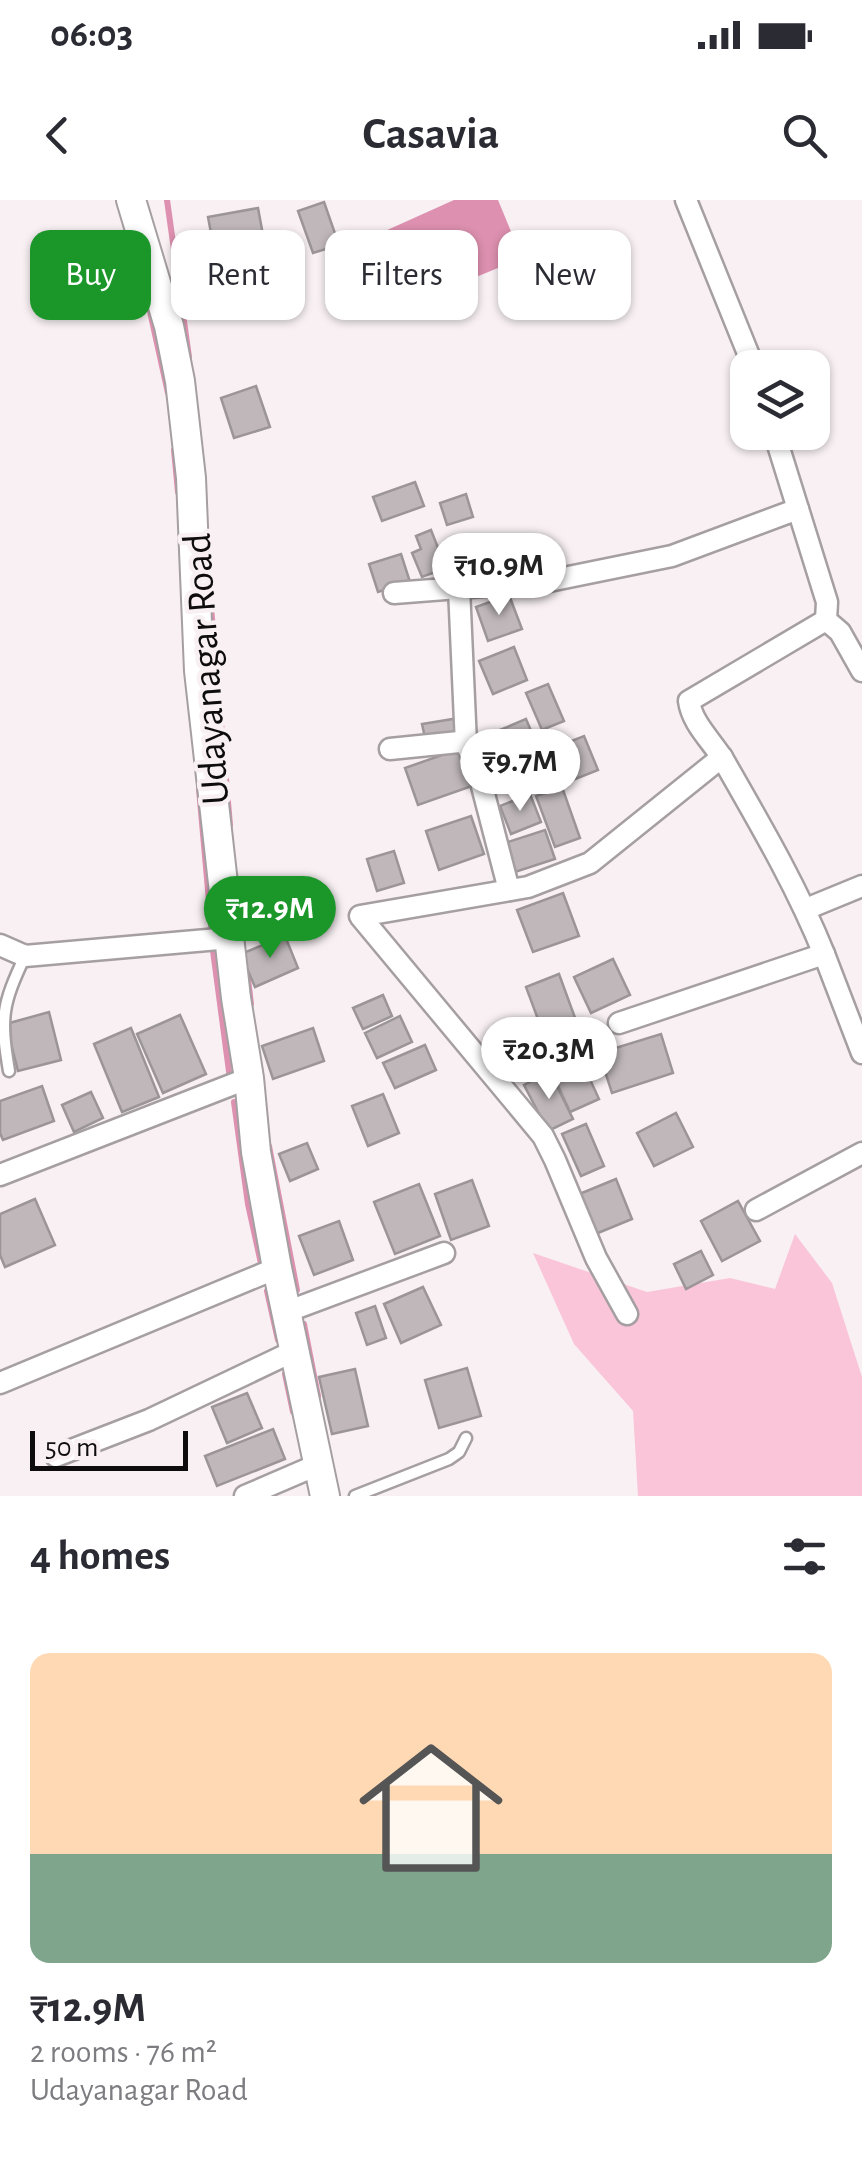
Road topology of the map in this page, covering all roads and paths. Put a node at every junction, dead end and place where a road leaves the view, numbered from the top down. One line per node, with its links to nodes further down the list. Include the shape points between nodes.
1 (131, 200): 16 (street, Udayanagar Road, via 180,381 199,672)
2 (686, 200): 3 (street)
3 (747, 350)
4 (780, 450): 5 (street)
5 (798, 509): 6 (street, via 672,556 549,580); 8 (street, via 827,602)
6 (459, 588): 7 (street); 10 (street)
7 (394, 593)
8 (826, 620): 9 (street); 12 (street, via 689,701)
9 (862, 671)
10 (466, 744): 11 (street); 14 (street)
11 (390, 749)
12 (722, 757): 14 (street, via 590,863); 15 (street)
13 (862, 886): 15 (street)
14 (509, 890): 30 (street, via 360,916 543,1136)
15 (806, 908): 18 (street)
16 (230, 938): 19 (street); 23 (street, Udayanagar Road)
17 (0, 946): 19 (street)
18 (824, 954): 20 (street); 21 (street)
19 (25, 956): 22 (lane, via 1,1020)
20 (619, 1023)
21 (862, 1053)
22 (8, 1070)
23 (248, 1078): 25 (street); 28 (street, Udayanagar Road)
24 (862, 1154): 26 (street)
25 (0, 1175)
26 (756, 1210)
27 (444, 1254): 29 (street)
28 (277, 1268): 29 (street, Udayanagar Road); 32 (street)
29 (286, 1312): 31 (street, Udayanagar Road)
30 (627, 1314)
31 (294, 1351): 34 (street); 35 (street, Udayanagar Road)
32 (0, 1383)
33 (466, 1438): 38 (lane, via 449,1459)
34 (56, 1456)
35 (317, 1465): 36 (street); 37 (street, Udayanagar Road)
36 (245, 1496)
37 (325, 1496)
38 (354, 1496)

